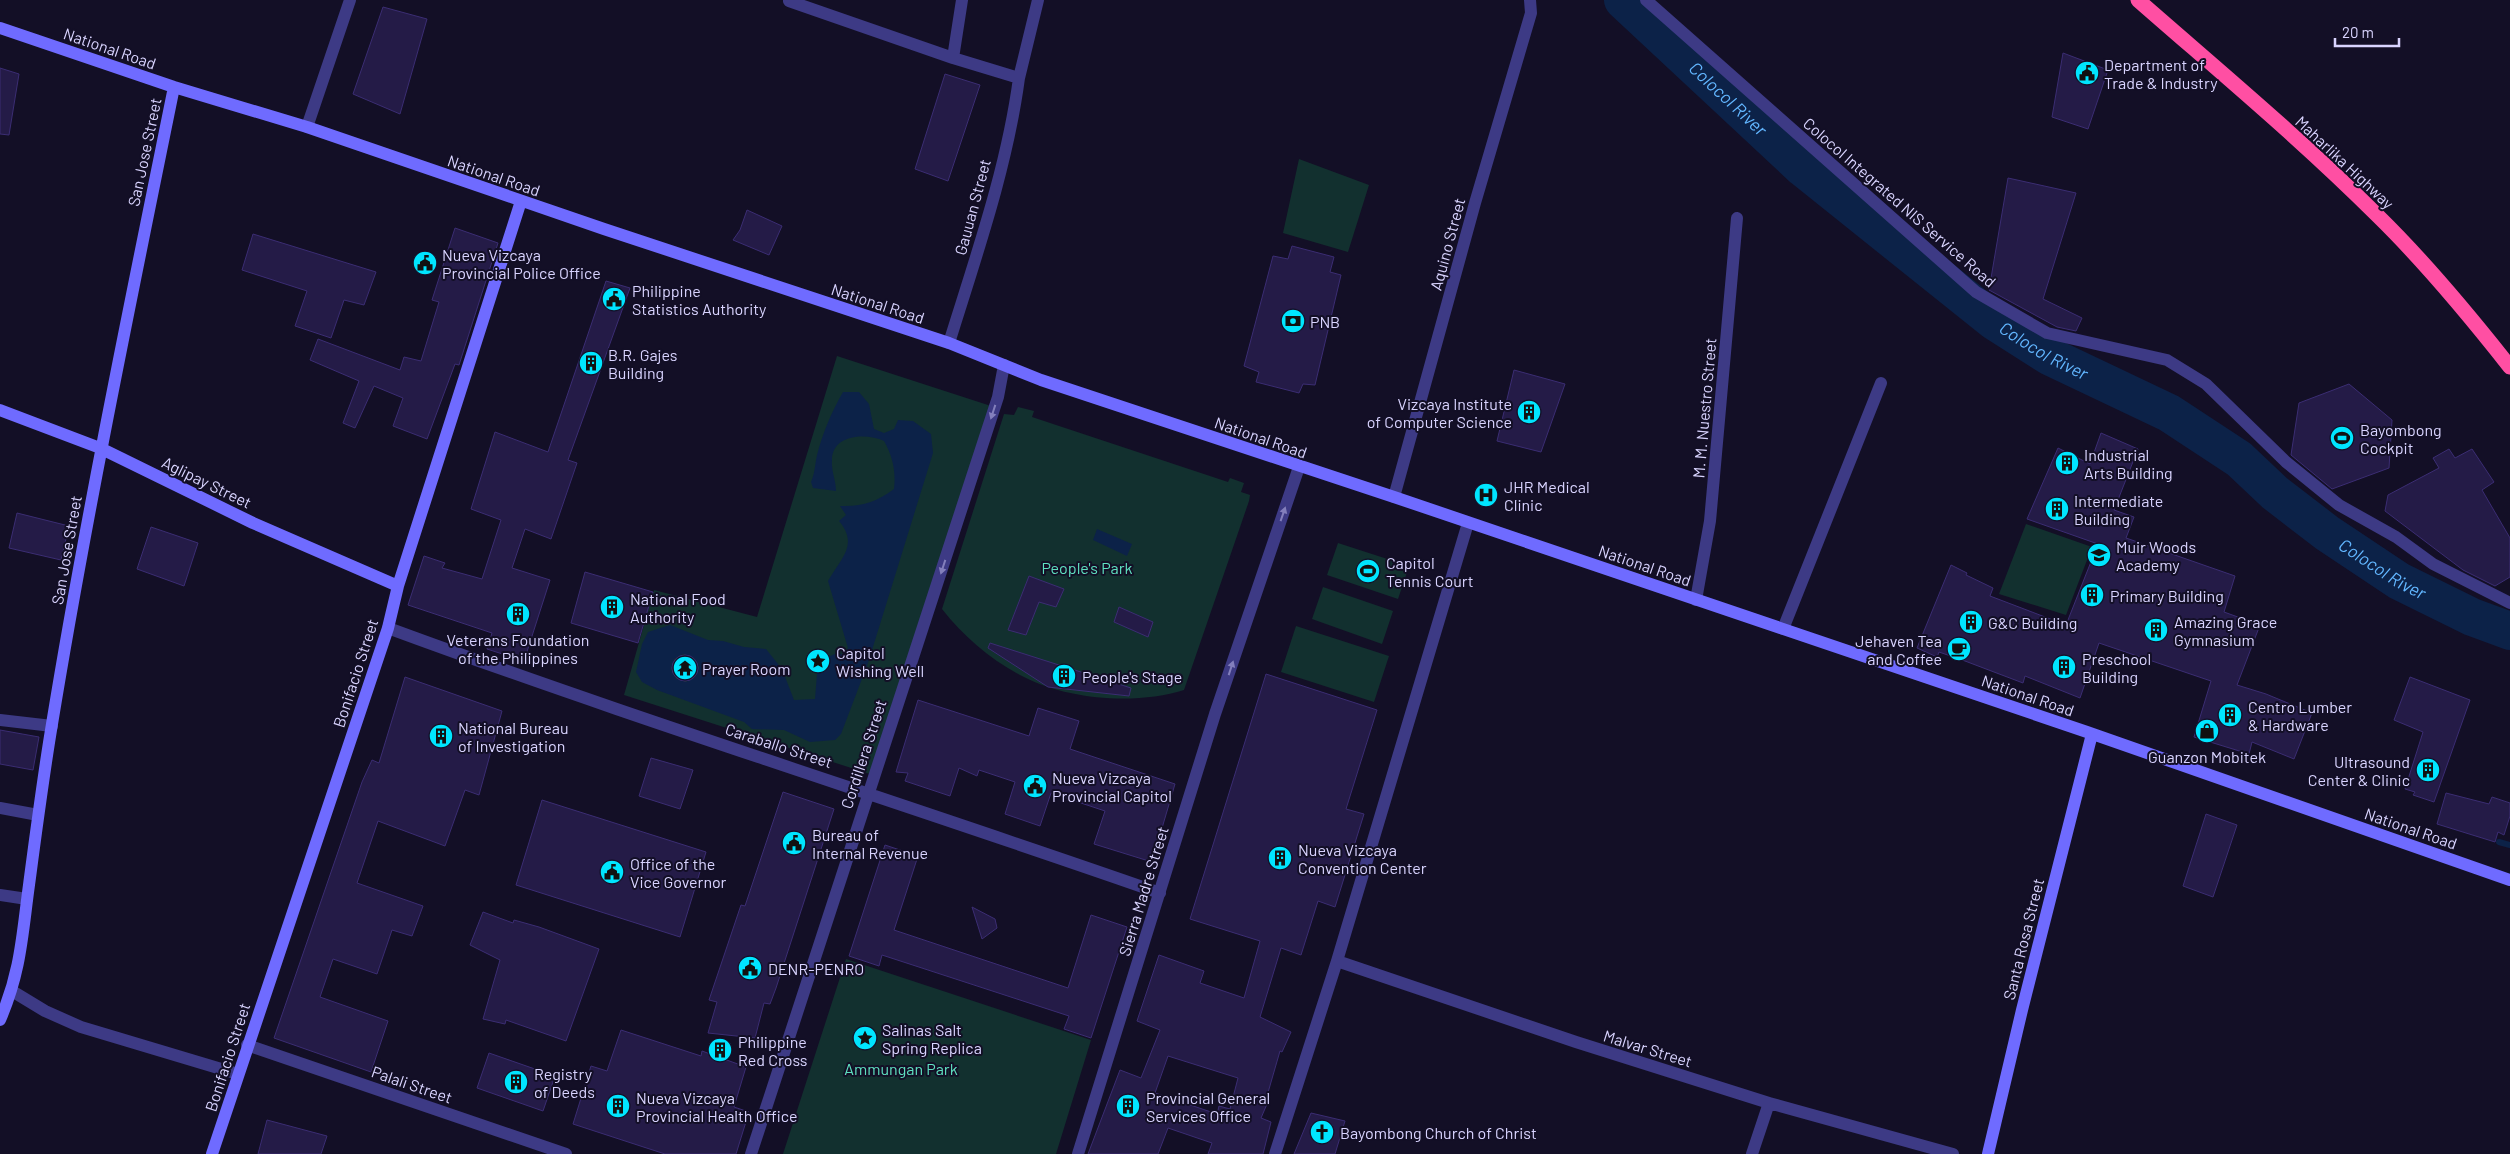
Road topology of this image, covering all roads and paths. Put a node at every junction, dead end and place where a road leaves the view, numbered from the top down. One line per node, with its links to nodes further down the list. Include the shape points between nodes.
1 (350, 0): 12 (street)
2 (962, 0): 9 (street)
3 (1038, 0): 10 (street, Gauuan Street)
4 (1530, 0): 22 (street, Aquino Street, via 1531,13)
5 (1646, 0): 26 (street, Colocol Integrated NIS Service Road, via 1976,292 2047,333 2167,360 2206,384 2286,462 2339,505 2396,537 2433,564)
6 (2138, 0): 17 (highway, Maharlika Highway, via 2335,173 2380,217)
7 (789, 1): 9 (street)
8 (0, 28): 11 (street, National Road)
9 (953, 58): 10 (street)
10 (1019, 78): 15 (street, Gauuan Street, via 1006,146)
11 (174, 87): 12 (street, National Road); 20 (street, San Jose Street)
12 (307, 127): 13 (street, National Road)
13 (521, 201): 15 (street, National Road); 24 (street, Bonifacio Street)
14 (1736, 218): 25 (street, M. M. Nuestro Street, via 1710,521)
15 (949, 343): 16 (street, National Road)
16 (1004, 365): 21 (street, National Road); 32 (street, Cordillera Street, one-way to 32, via 998,397)
17 (2510, 367)
18 (1881, 383): 28 (street)
19 (0, 410): 20 (street, Aglipay Street)
20 (100, 448): 24 (street, Aglipay Street, via 254,523); 30 (street, San Jose Street)
21 (1299, 467): 22 (street, National Road); 36 (street, Sierra Madre Street, one-way to 21, via 1215,714)
22 (1394, 497): 23 (street, National Road)
23 (1468, 523): 25 (street, National Road); 39 (street)
24 (398, 586): 27 (street, Bonifacio Street)
25 (1696, 600): 28 (street, National Road)
26 (2510, 603)
27 (388, 628): 32 (street, Caraballo Street, via 623,713); 42 (street, Bonifacio Street)
28 (1783, 629): 31 (street, National Road)
29 (0, 720): 30 (street)
30 (52, 726): 34 (street, San Jose Street)
31 (2092, 734): 35 (street, National Road); 52 (street, Santa Rosa Street)
32 (868, 792): 36 (street, Caraballo Street); 47 (street, Cordillera Street)
33 (0, 808): 34 (street)
34 (38, 815): 38 (street, San Jose Street)
35 (2510, 880)
36 (1160, 893): 48 (street, Sierra Madre Street)
37 (0, 894): 38 (street)
38 (27, 899): 40 (street, San Jose Street, via 22,948)
39 (1337, 961): 44 (street, Malvar Street); 49 (street)
40 (12, 991): 41 (street, San Jose Street); 43 (street, via 81,1027)
41 (0, 1020)
42 (247, 1045): 43 (street, Bonifacio Street); 46 (street, Palali Street)
43 (238, 1074): 45 (street, Bonifacio Street)
44 (1769, 1103): 50 (street); 51 (street, Malvar Street)
45 (212, 1154)
46 (566, 1154)
47 (751, 1154)
48 (1078, 1154)
49 (1275, 1154)
50 (1752, 1154)
51 (1953, 1154)
52 (1988, 1154)

